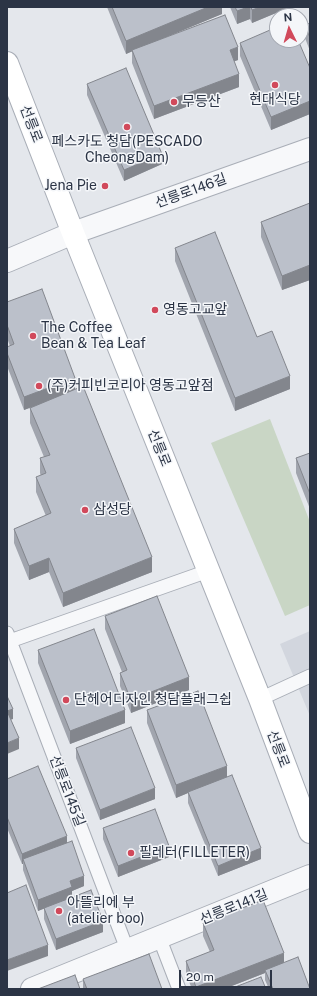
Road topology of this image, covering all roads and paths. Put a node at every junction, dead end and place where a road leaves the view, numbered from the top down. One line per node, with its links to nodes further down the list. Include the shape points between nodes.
1 (7, 63): 3 (main road, 선릉로)
2 (310, 149): 3 (street, 선릉로146길)
3 (73, 233): 4 (street); 5 (main road, 선릉로)
4 (7, 261)
5 (208, 571): 6 (lane); 8 (main road, 선릉로)
6 (9, 637): 12 (lane, 선릉로145길)
7 (310, 676): 8 (lane)
8 (260, 699): 9 (main road, 선릉로)
9 (310, 832)
10 (310, 876): 11 (street, 선릉로141길)
11 (159, 937): 12 (street, 선릉로141길); 14 (lane)
12 (128, 949): 13 (street, 선릉로141길)
13 (32, 989)
14 (180, 989)

